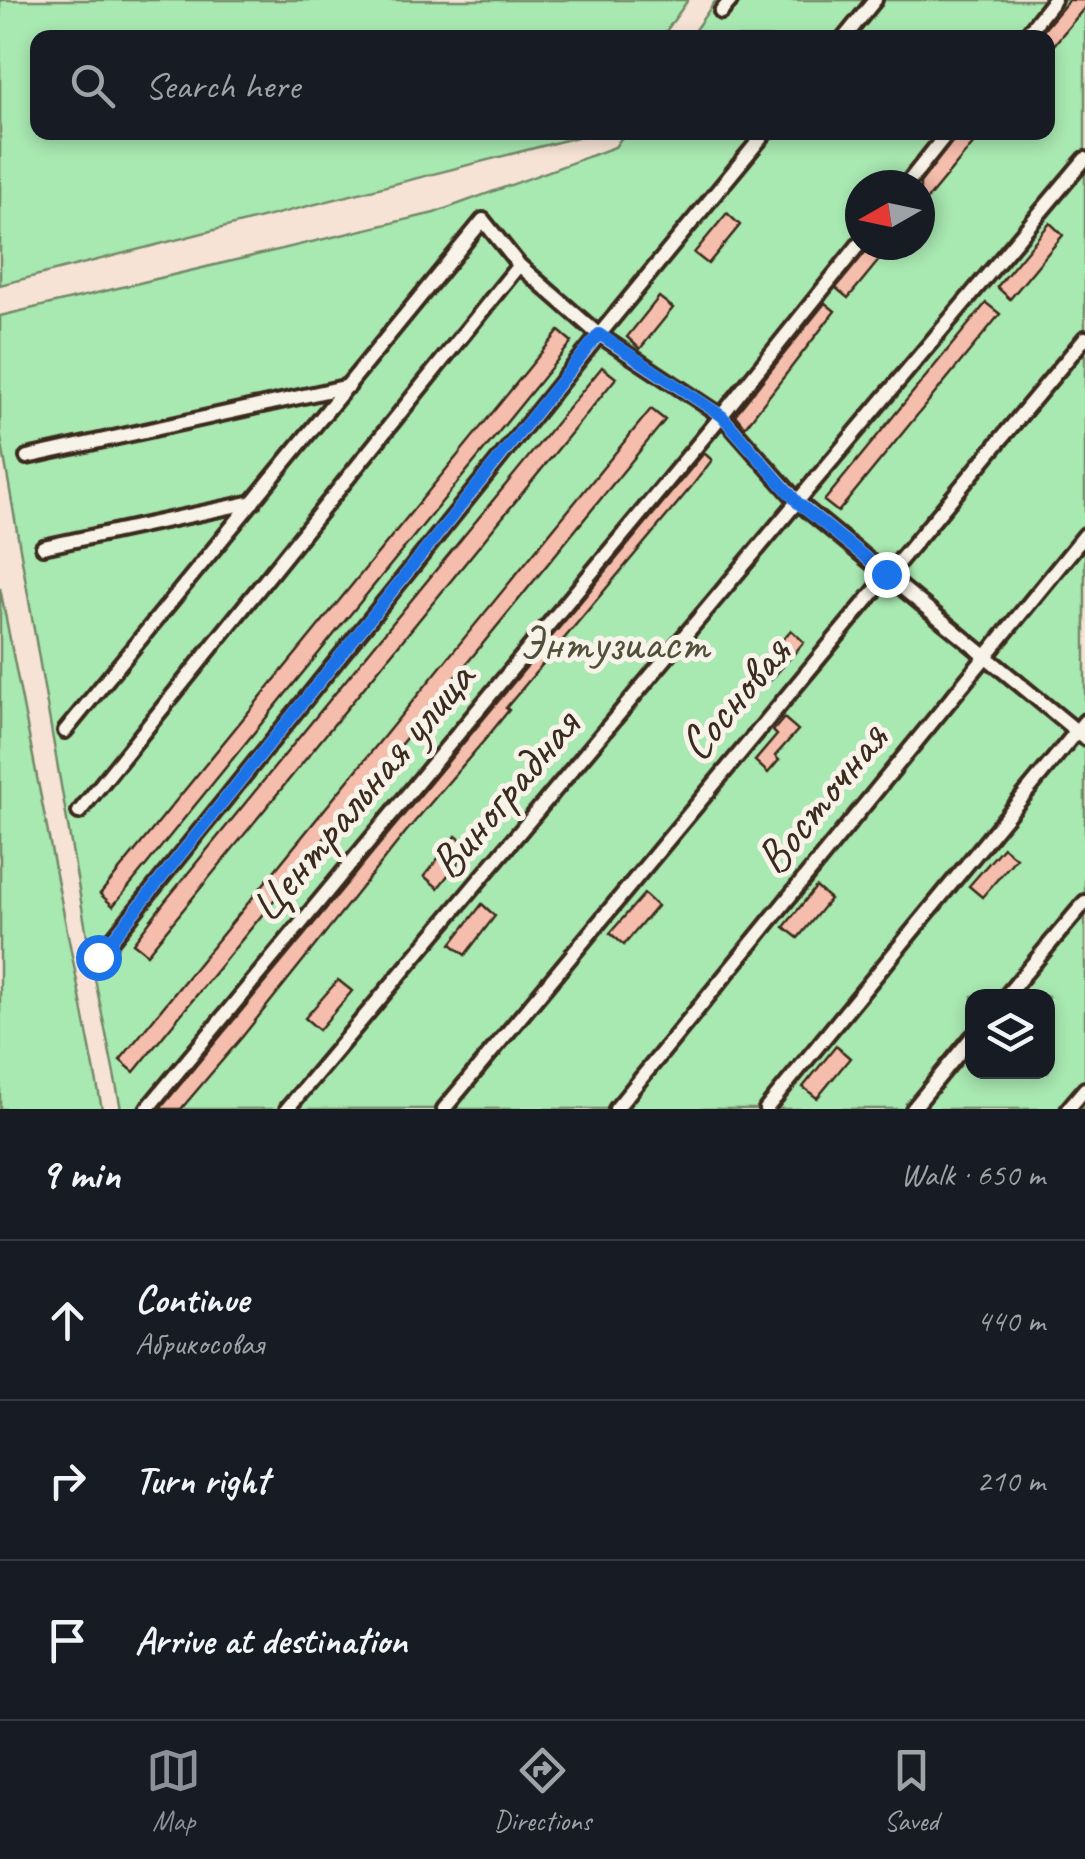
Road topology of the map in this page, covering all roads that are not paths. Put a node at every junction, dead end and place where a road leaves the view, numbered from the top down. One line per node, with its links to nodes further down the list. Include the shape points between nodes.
1 (731, 0): 4 (street)
2 (875, 0): 5 (street)
3 (1054, 0): 6 (street)
4 (721, 12)
5 (851, 30)
6 (1030, 30)
7 (759, 140): 13 (street)
8 (942, 140): 10 (street)
9 (1085, 159): 19 (street, Виноградная)
10 (918, 170)
11 (846, 260): 16 (street, Центральная улица)
12 (519, 266): 13 (street); 15 (street, via 484,220); 26 (street)
13 (599, 334): 16 (street); 28 (street)
14 (1085, 338): 22 (street, Сосновая)
15 (348, 386): 17 (street); 18 (street)
16 (722, 416): 19 (street); 32 (street, Центральная улица)
17 (27, 458)
18 (253, 502): 21 (street); 25 (street)
19 (798, 503): 22 (street); 33 (street, Виноградная)
20 (1085, 535): 23 (street, Восточная)
21 (43, 548)
22 (886, 574): 23 (street); 34 (street, Сосновая)
23 (987, 655): 24 (street); 35 (street, Восточная)
24 (1082, 730): 36 (street)
25 (65, 731)
26 (79, 812)
27 (1085, 902): 29 (street)
28 (98, 957)
29 (1012, 989)
30 (965, 1046): 37 (street)
31 (1085, 1089): 38 (street)
32 (147, 1109)
33 (287, 1109)
34 (444, 1109)
35 (616, 1109)
36 (766, 1109)
37 (913, 1109)
38 (1068, 1109)

